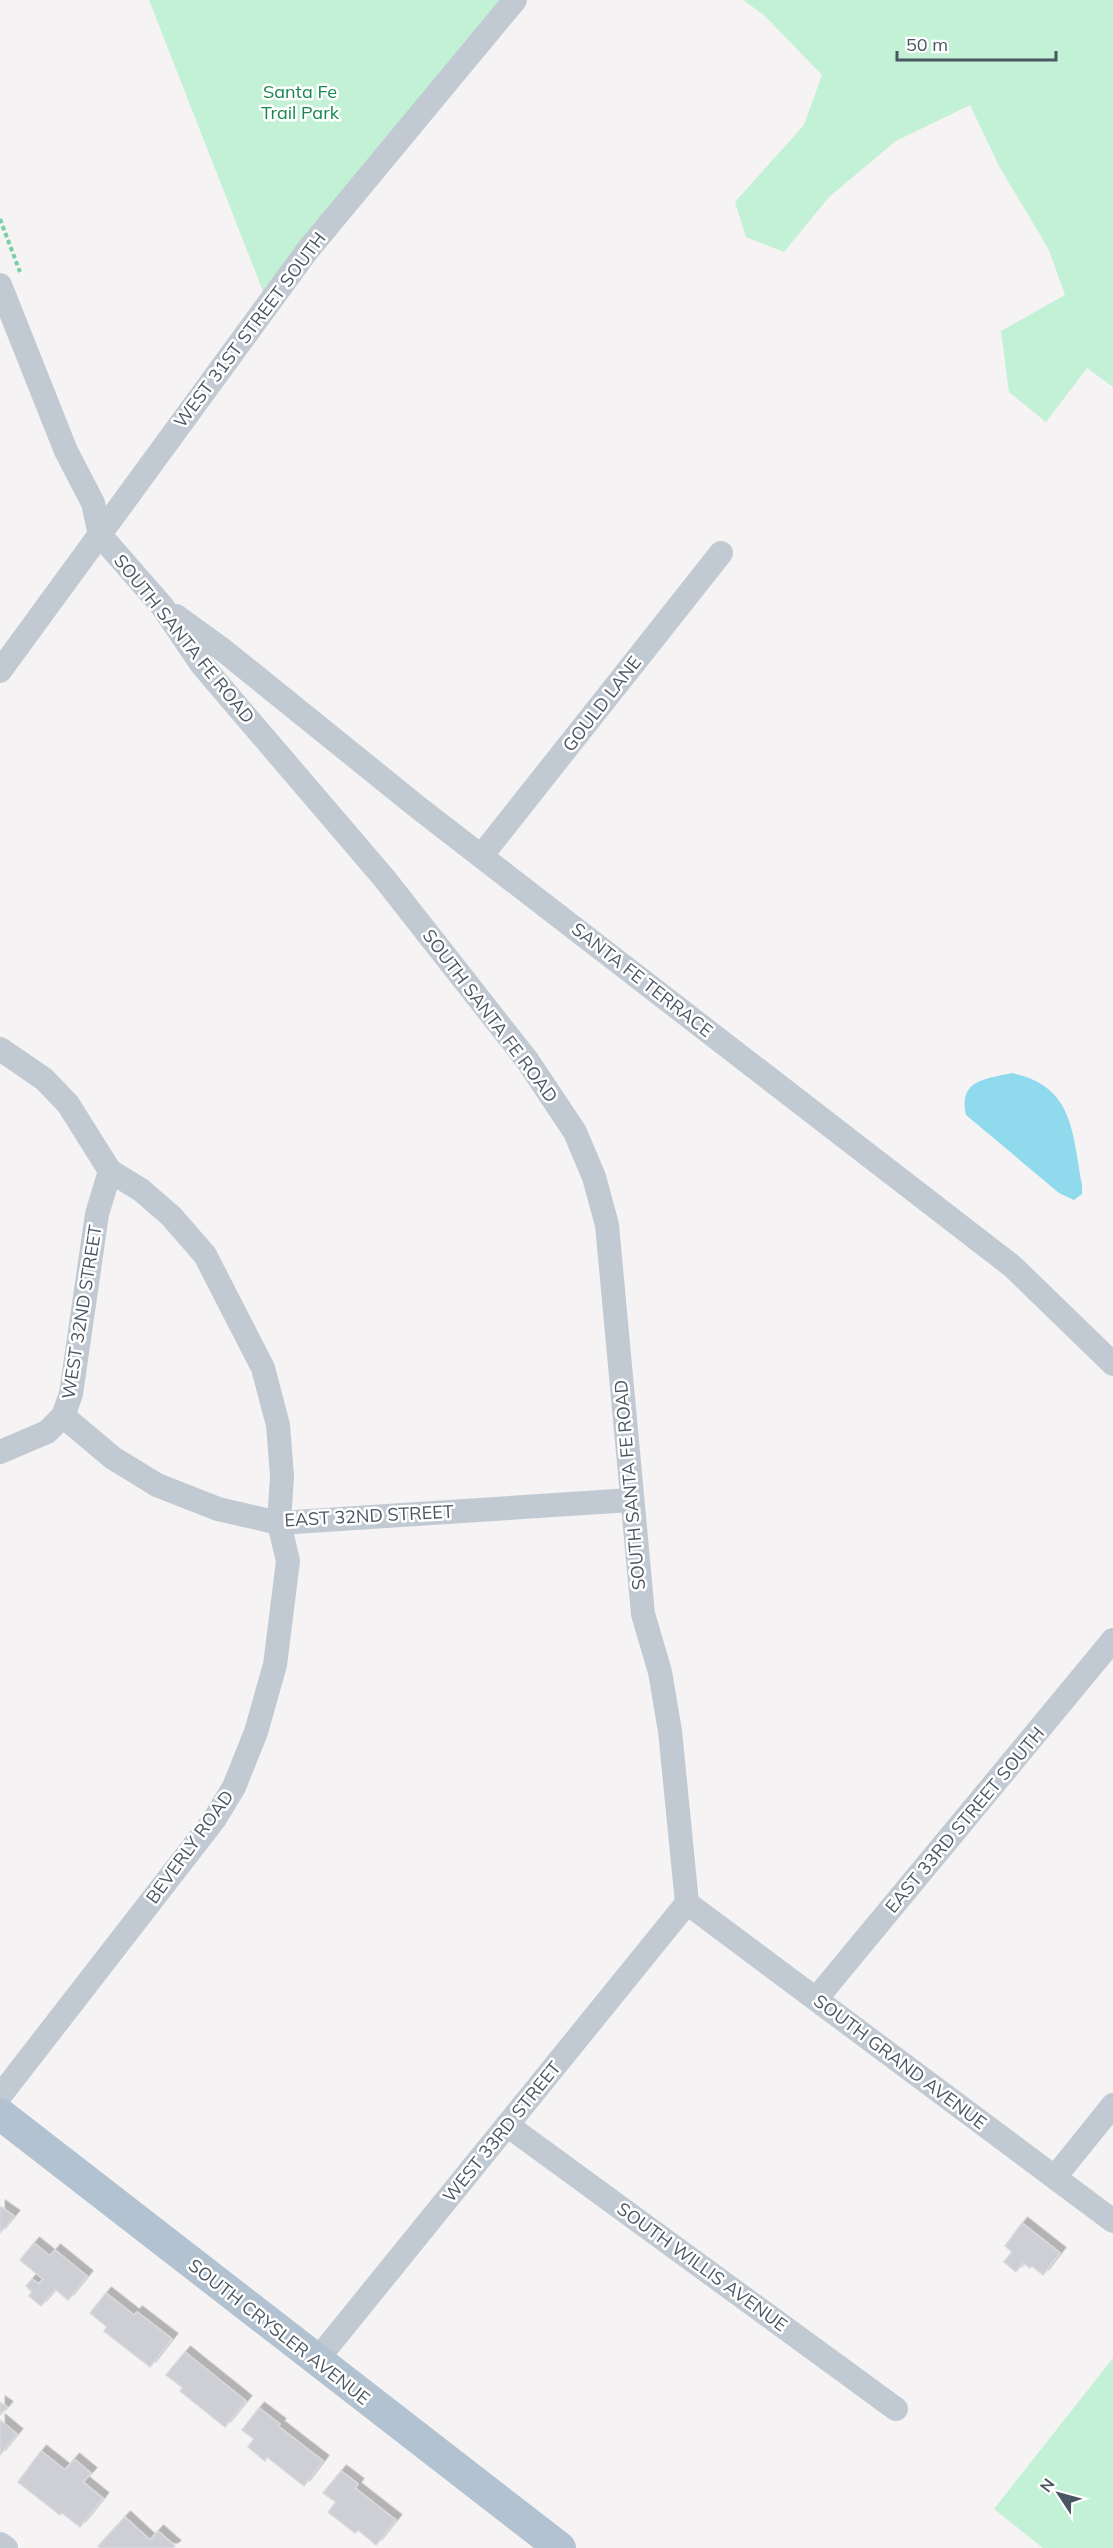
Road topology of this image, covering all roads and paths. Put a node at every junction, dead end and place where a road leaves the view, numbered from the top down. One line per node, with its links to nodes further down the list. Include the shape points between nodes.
1 (514, 0): 3 (street, WEST 31ST STREET SOUTH, via 307,251)
2 (0, 285): 3 (street, SOUTH SANTA FE ROAD, via 66,451 93,503)
3 (100, 535): 5 (street, SOUTH SANTA FE ROAD); 6 (street, WEST 31ST STREET SOUTH)
4 (721, 553): 7 (street, GOULD LANE)
5 (162, 606): 7 (street, SANTA FE TERRACE); 13 (street, SOUTH SANTA FE ROAD, via 202,665 384,878 520,1051 575,1132 594,1177 607,1225)
6 (0, 671)
7 (482, 855): 10 (street, SANTA FE TERRACE, via 1012,1266)
8 (0, 1049): 9 (street, BEVERLY ROAD, via 44,1079 68,1104)
9 (110, 1171): 11 (street, WEST 32ND STREET, via 97,1214 71,1394); 14 (street, BEVERLY ROAD, via 171,1216 205,1255 263,1368 278,1425 282,1476)
10 (1113, 1364)
11 (63, 1416): 12 (street, WEST 32ND STREET, via 47,1432); 14 (street, EAST 32ND STREET, via 112,1458 157,1485 218,1509)
12 (0, 1452)
13 (631, 1500): 14 (street, EAST 32ND STREET); 16 (street, SOUTH SANTA FE ROAD, via 643,1614 660,1672 670,1731)
14 (279, 1523): 18 (street, BEVERLY ROAD, via 288,1561 275,1665 256,1732 234,1787 214,1820)
15 (1113, 1640): 17 (street, EAST 33RD STREET SOUTH)
16 (687, 1903): 17 (street, SOUTH GRAND AVENUE); 21 (street, WEST 33RD STREET)
17 (816, 1999): 22 (street, SOUTH GRAND AVENUE)
18 (0, 2096)
19 (1113, 2105): 22 (street)
20 (0, 2114): 24 (main road, SOUTH CRYSLER AVENUE)
21 (507, 2125): 24 (street, WEST 33RD STREET); 25 (street, SOUTH WILLIS AVENUE)
22 (1055, 2177): 23 (street, SOUTH GRAND AVENUE)
23 (1113, 2221)
24 (316, 2361): 28 (main road, SOUTH CRYSLER AVENUE)
25 (896, 2409)
26 (0, 2544): 27 (street)
27 (6, 2548)
28 (560, 2548)

